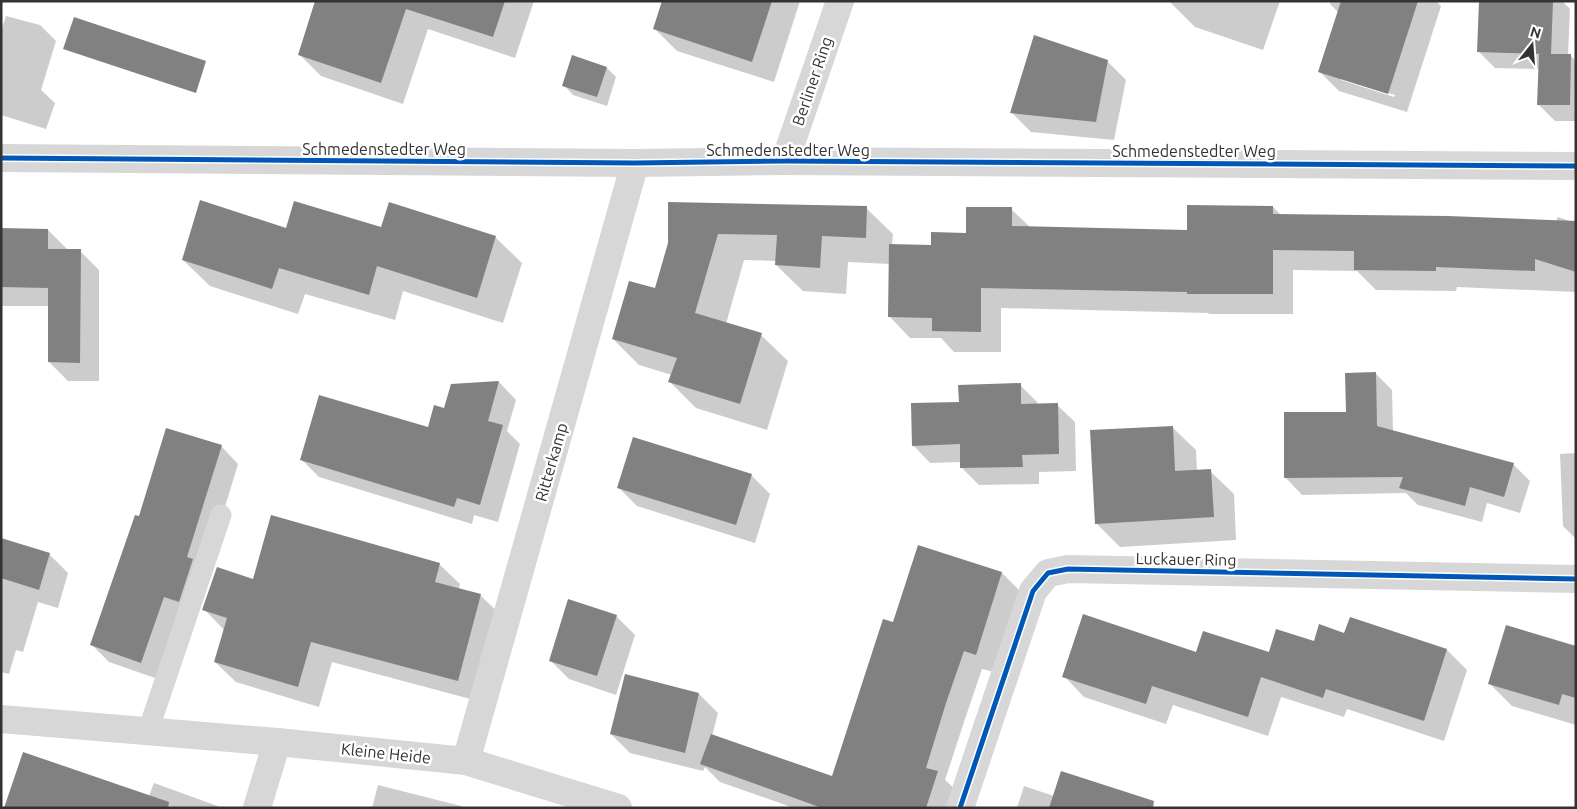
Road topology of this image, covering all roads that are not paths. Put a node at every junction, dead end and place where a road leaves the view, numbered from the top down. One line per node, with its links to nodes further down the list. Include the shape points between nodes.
1 (840, 1): 3 (street, Berliner Ring)
2 (1, 158): 4 (street, Schmedenstedter Weg)
3 (785, 161): 4 (street, Schmedenstedter Weg); 5 (street, Schmedenstedter Weg)
4 (635, 164): 11 (street, Ritterkamp)
5 (1576, 166)
6 (221, 515): 9 (lane)
7 (1576, 579): 14 (street, Luckauer Ring, via 1068,569 1048,573 1033,591)
8 (1, 719): 9 (street, Kleine Heide)
9 (148, 731): 10 (street, Kleine Heide)
10 (277, 742): 11 (street, Kleine Heide); 12 (street)
11 (466, 761): 13 (street, Kleine Heide)
12 (257, 808)
13 (618, 808)
14 (960, 808)

